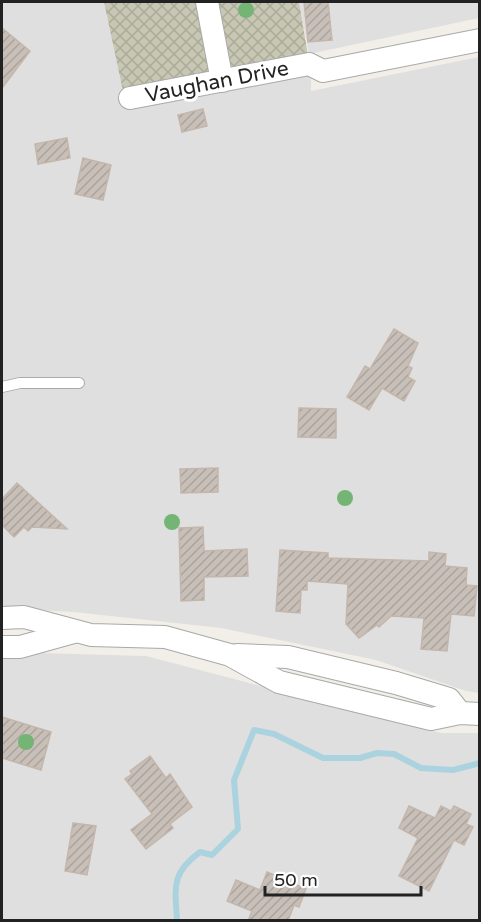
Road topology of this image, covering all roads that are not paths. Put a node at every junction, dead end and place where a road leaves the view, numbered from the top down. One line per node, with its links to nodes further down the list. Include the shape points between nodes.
1 (207, 2): 3 (street)
2 (480, 40): 3 (street, Vaughan Drive, via 323,71 309,64)
3 (222, 81): 4 (street, Vaughan Drive)
4 (130, 98)
5 (79, 382): 6 (lane)
6 (2, 387)
7 (2, 618): 8 (street, via 24,617)
8 (75, 631): 9 (street, via 20,647); 10 (street, via 165,637 230,655 287,684 431,718)
9 (2, 647)
10 (470, 714)

